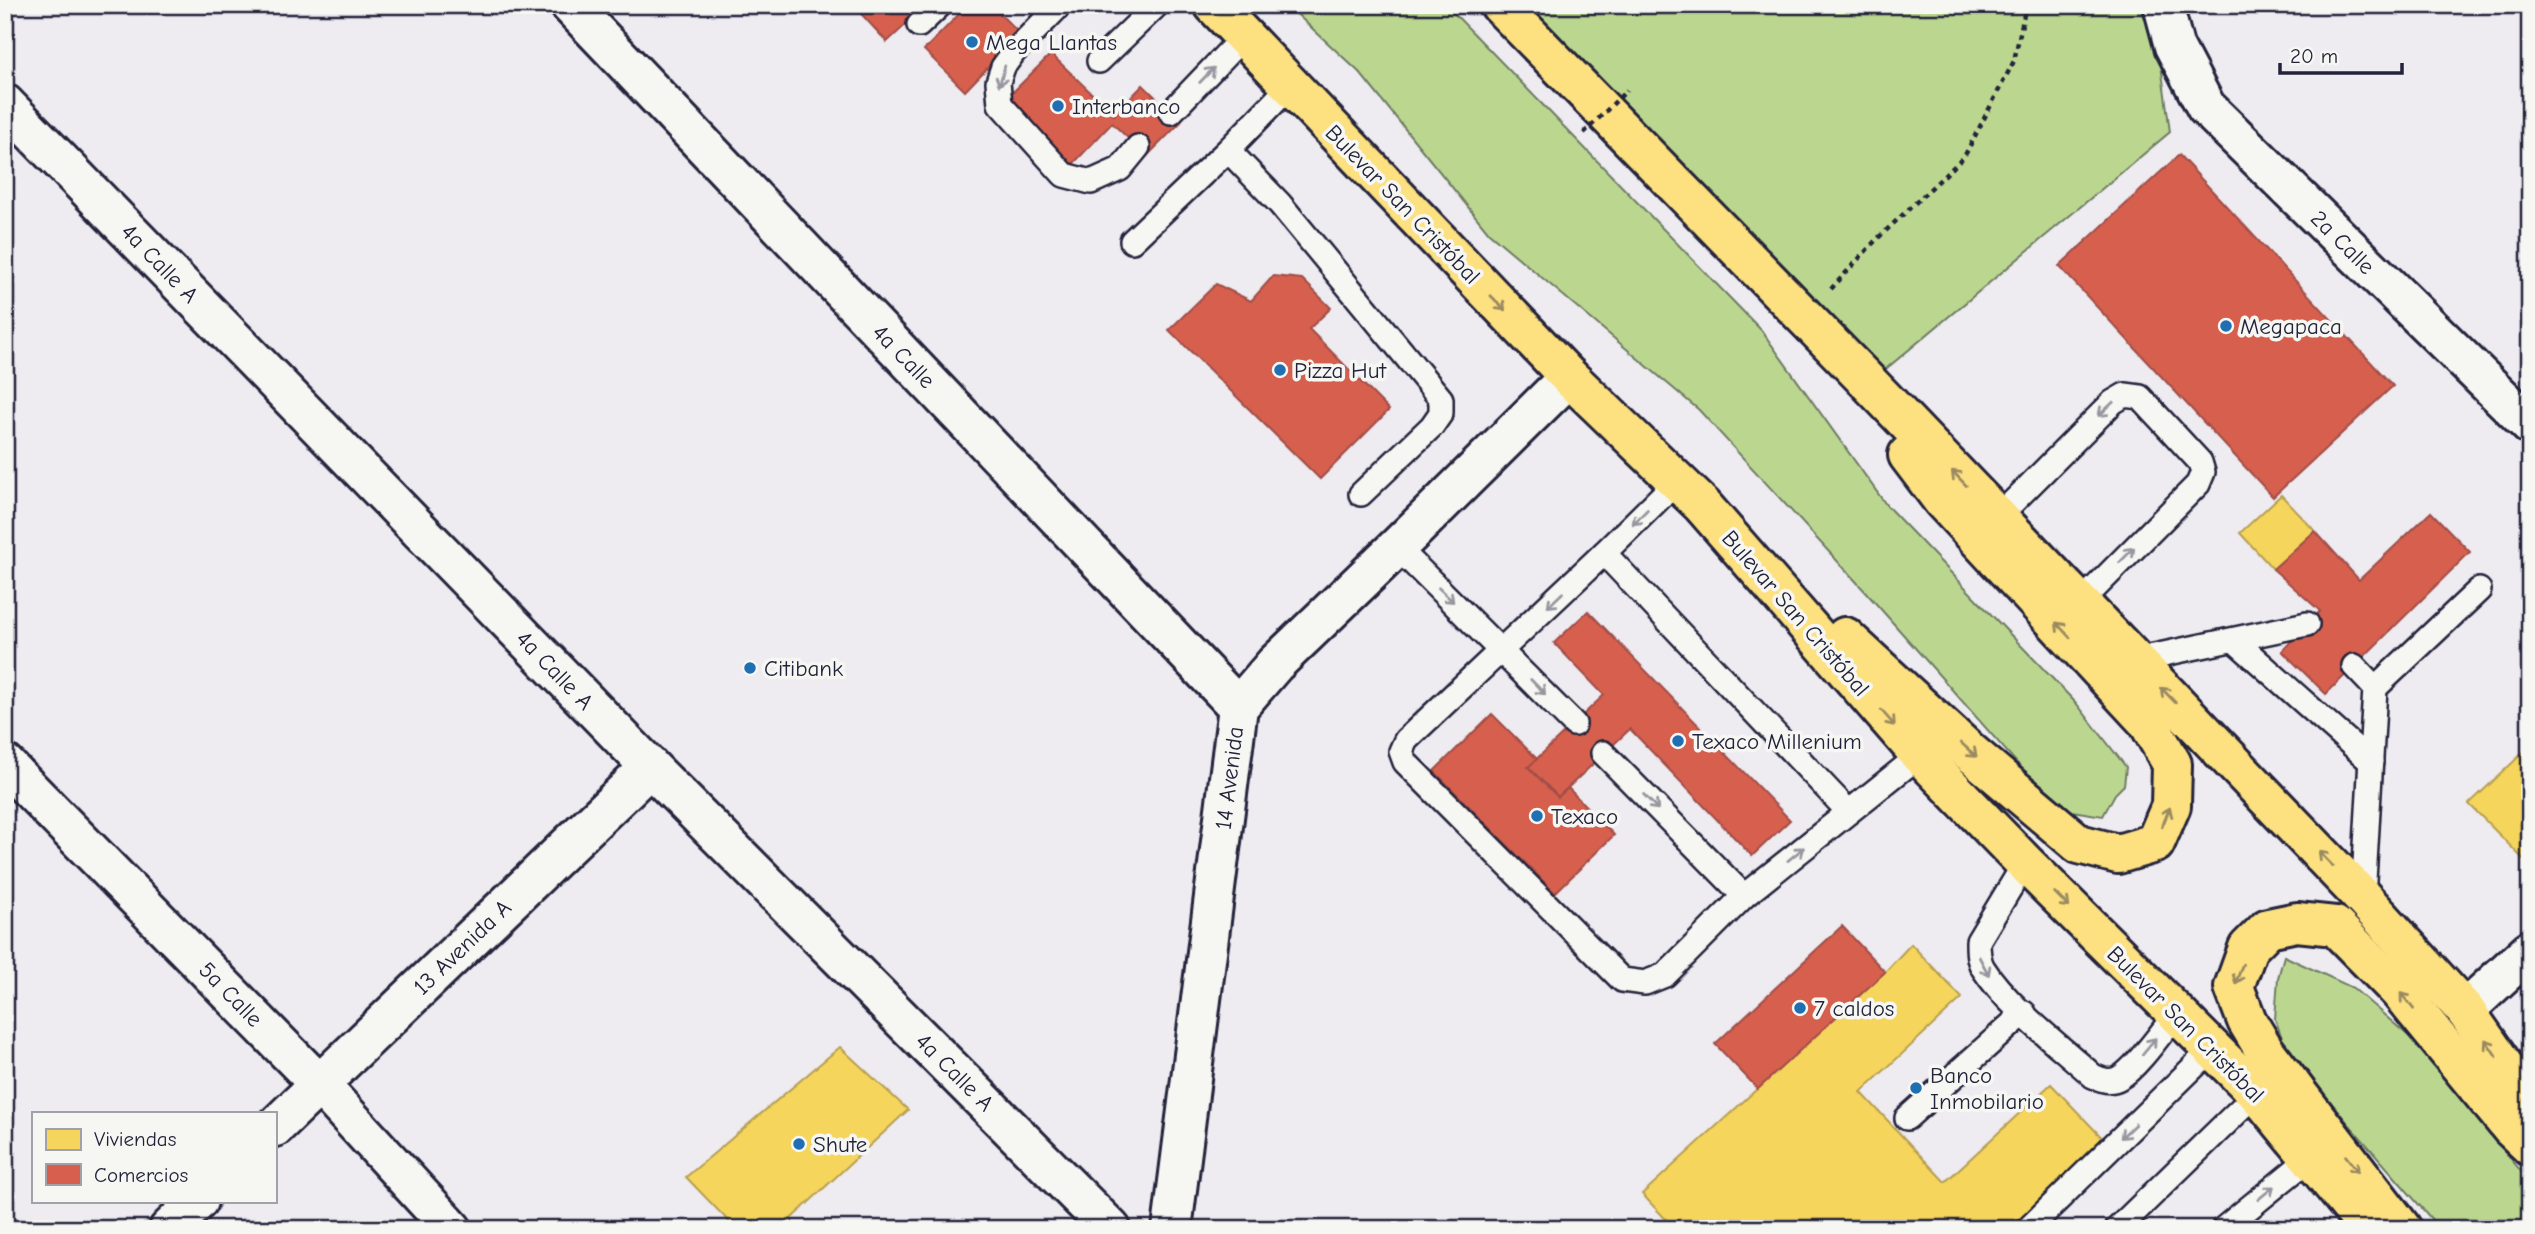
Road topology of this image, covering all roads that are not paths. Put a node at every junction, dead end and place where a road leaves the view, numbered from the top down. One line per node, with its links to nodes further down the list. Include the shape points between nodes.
1 (570, 5): 33 (street, 4a Calle)
2 (940, 5): 8 (lane)
3 (1060, 5): 14 (lane, one-way to 14, via 1003,67 998,82 1000,104 1064,175 1091,182 1120,169)
4 (1157, 5): 10 (lane)
5 (1214, 5): 9 (main road, Bulevar San Cristóbal)
6 (1500, 5): 17 (main road)
7 (2164, 5): 19 (street, 2a Calle, via 2174,46 2206,107)
8 (919, 26)
9 (1243, 37): 11 (main road, Bulevar San Cristóbal); 13 (lane, one-way to 9)
10 (1099, 61)
11 (1290, 86): 15 (lane); 18 (main road, Bulevar San Cristóbal, one-way to 18)
12 (5, 104): 39 (street, 4a Calle A)
13 (1171, 112)
14 (1138, 147)
15 (1228, 150): 16 (lane); 21 (lane, via 1280,204 1441,399 1441,413 1432,426)
16 (1132, 241)
17 (1791, 305): 20 (main road, one-way to 17, via 1970,752 2078,844 2118,854 2155,843 2171,806 2172,764 2148,722 1942,499); 22 (main road, one-way to 17)
18 (1569, 377): 20 (main road, Bulevar San Cristóbal); 23 (street, 14 Avenida)
19 (2530, 425)
20 (1689, 493): 24 (lane, one-way to 24); 36 (main road, Bulevar San Cristóbal, one-way to 36)
21 (1361, 494)
22 (1997, 518): 26 (main road); 26 (lane, one-way to 22, via 2199,484 2203,472 2200,462 2140,397 2125,395 2113,402)
23 (1397, 547): 29 (lane, one-way to 29); 33 (street, 14 Avenida, via 1275,663)
24 (1604, 553): 29 (lane, one-way to 29); 40 (lane)
25 (2479, 590): 32 (lane)
26 (2079, 604): 30 (main road)
27 (2307, 624): 28 (lane)
28 (2234, 640): 30 (lane); 37 (lane)
29 (1503, 650): 34 (lane, one-way to 34); 42 (lane, via 1406,740 1401,751 1405,762 1622,980 1645,983 1665,975)
30 (2135, 660): 43 (main road, one-way to 30)
31 (2354, 666): 32 (lane)
32 (2375, 688): 37 (lane)
33 (1238, 707): 61 (street, 14 Avenida)
34 (1574, 723)
35 (1603, 753): 42 (lane, one-way to 42)
36 (1920, 755): 40 (lane); 41 (main road, Bulevar San Cristóbal)
37 (2371, 762): 43 (lane)
38 (5, 764): 49 (street, 5a Calle)
39 (650, 767): 49 (street, 13 Avenida A); 60 (street, 4a Calle A)
40 (1848, 811): 42 (lane, one-way to 40)
41 (2025, 863): 46 (lane, one-way to 46, via 1978,942 1982,966); 47 (main road, Bulevar San Cristóbal, one-way to 47)
42 (1744, 896)
43 (2363, 898): 45 (main road)
44 (2530, 950): 45 (street)
45 (2465, 1010): 51 (main road, one-way to 45)
46 (2024, 1013): 47 (lane, one-way to 47, via 2104,1082 2118,1079 2131,1068); 52 (lane)
47 (2176, 1013): 48 (main road, Bulevar San Cristóbal)
48 (2212, 1049): 50 (main road, Bulevar San Cristóbal); 62 (lane, one-way to 62)
49 (319, 1084): 53 (street, 13 Avenida A); 59 (street, 5a Calle)
50 (2257, 1093): 55 (main road, Bulevar San Cristóbal); 63 (lane)
51 (2530, 1104)
52 (1907, 1118)
53 (276, 1126)
54 (2530, 1146): 65 (main road, one-way to 65, via 2399,991 2335,926 2297,922 2268,928 2248,948 2234,987 2247,1021)
55 (2310, 1158): 57 (main road, Bulevar San Cristóbal); 64 (lane, one-way to 55)
56 (197, 1202): 58 (street)
57 (2355, 1223)
58 (169, 1229)
59 (452, 1229)
60 (1111, 1229)
61 (1172, 1229)
62 (2028, 1229)
63 (2117, 1229)
64 (2223, 1229)
65 (2402, 1229)

